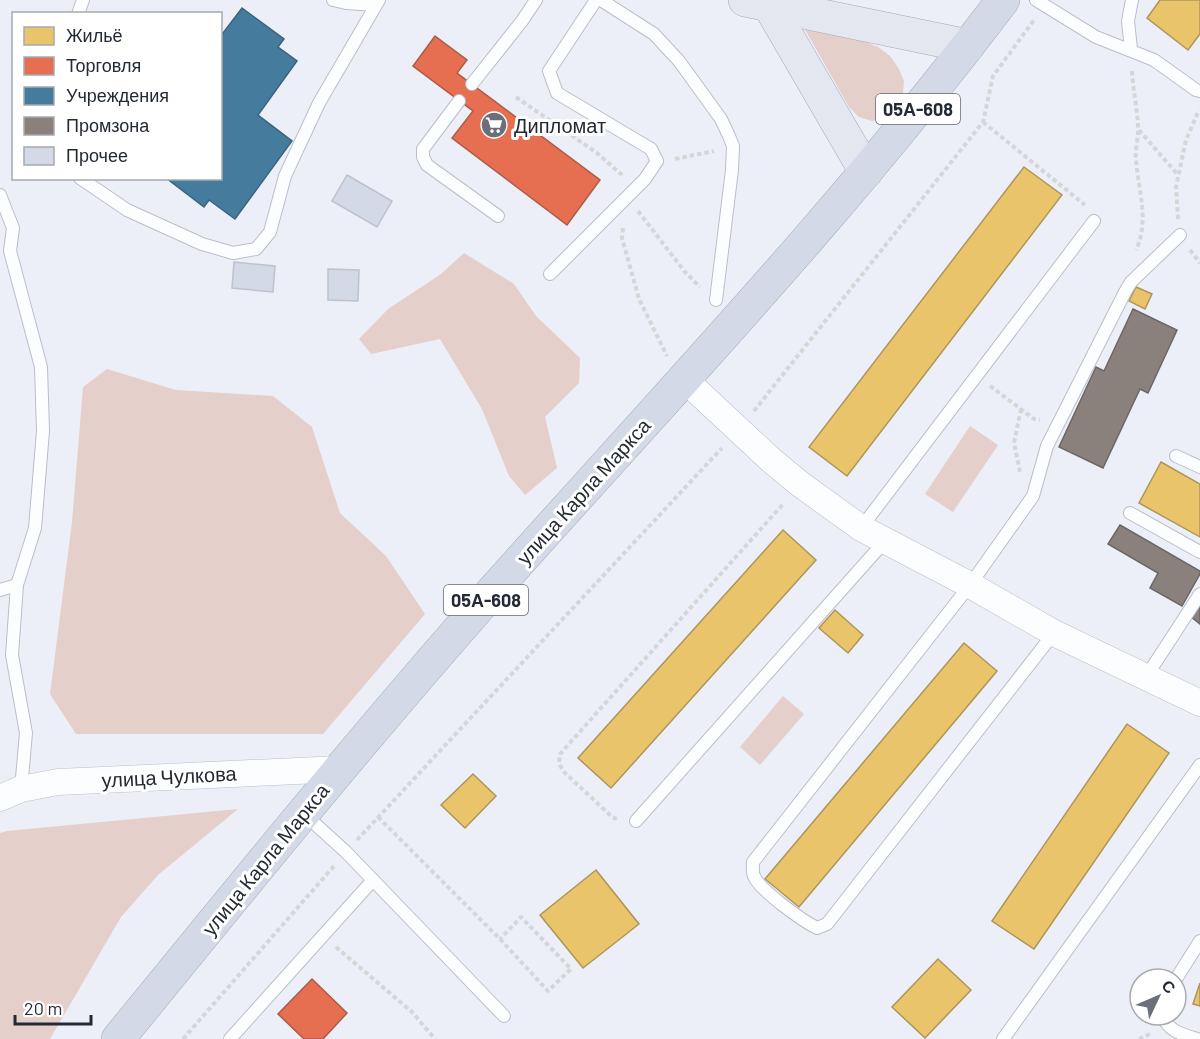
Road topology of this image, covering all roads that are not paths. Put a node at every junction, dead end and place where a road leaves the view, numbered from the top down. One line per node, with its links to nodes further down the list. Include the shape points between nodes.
1 (333, 0): 7 (lane)
2 (536, 0): 12 (lane)
3 (596, 0): 22 (lane, via 549,71 557,93 651,149 657,161 645,179)
4 (601, 0): 23 (lane, via 654,34 679,61 721,119 733,146)
5 (1002, 0): 10 (highway, улица Карла Маркса / 05А-608)
6 (1132, 0): 11 (lane, via 1128,21)
7 (377, 2): 16 (lane, via 319,103 285,176 270,232 256,249 233,253 202,244 127,210)
8 (757, 2): 10 (main road); 15 (main road)
9 (1040, 3): 11 (lane, via 1096,37)
10 (968, 46): 15 (highway, улица Карла Маркса / 05А-608)
11 (1131, 49): 13 (lane)
12 (472, 84)
13 (1200, 91)
14 (459, 101): 18 (lane, via 423,149 423,157 427,165)
15 (866, 172): 24 (highway, улица Карла Маркса / 05А-608)
16 (83, 180)
17 (0, 195): 21 (lane, via 13,228)
18 (498, 216)
19 (1094, 221): 28 (lane)
20 (1180, 235): 32 (lane, via 1131,282 1047,447 1033,496)
21 (5, 253): 31 (lane, via 41,367 43,420 35,528)
22 (550, 274)
23 (716, 300)
24 (683, 378): 28 (street, via 800,484); 39 (highway, улица Карла Маркса / 05А-608)
25 (1176, 456): 26 (lane)
26 (1200, 467)
27 (1130, 513): 30 (lane)
28 (861, 528): 29 (street)
29 (885, 541): 32 (street); 42 (lane)
30 (1200, 552)
31 (17, 585): 33 (lane); 40 (lane, via 12,655 26,733)
32 (970, 585): 35 (street); 35 (lane, via 753,862 753,875 760,886 808,924 817,928 827,924)
33 (0, 590)
34 (1200, 594): 36 (lane)
35 (1054, 633): 36 (street)
36 (1146, 677): 37 (street)
37 (1200, 703)
38 (1200, 765): 50 (lane)
39 (340, 769): 40 (street, улица Чулкова, via 70,782); 41 (highway, улица Карла Маркса / 05А-608)
40 (10, 793)
41 (302, 812): 43 (lane); 48 (highway, улица Карла Маркса / 05А-608)
42 (636, 821)
43 (373, 880): 46 (lane); 49 (lane)
44 (1200, 941): 45 (lane)
45 (1184, 967)
46 (504, 1016)
47 (1168, 1027): 51 (lane)
48 (118, 1039)
49 (230, 1039)
50 (1003, 1039)
51 (1197, 1039)

